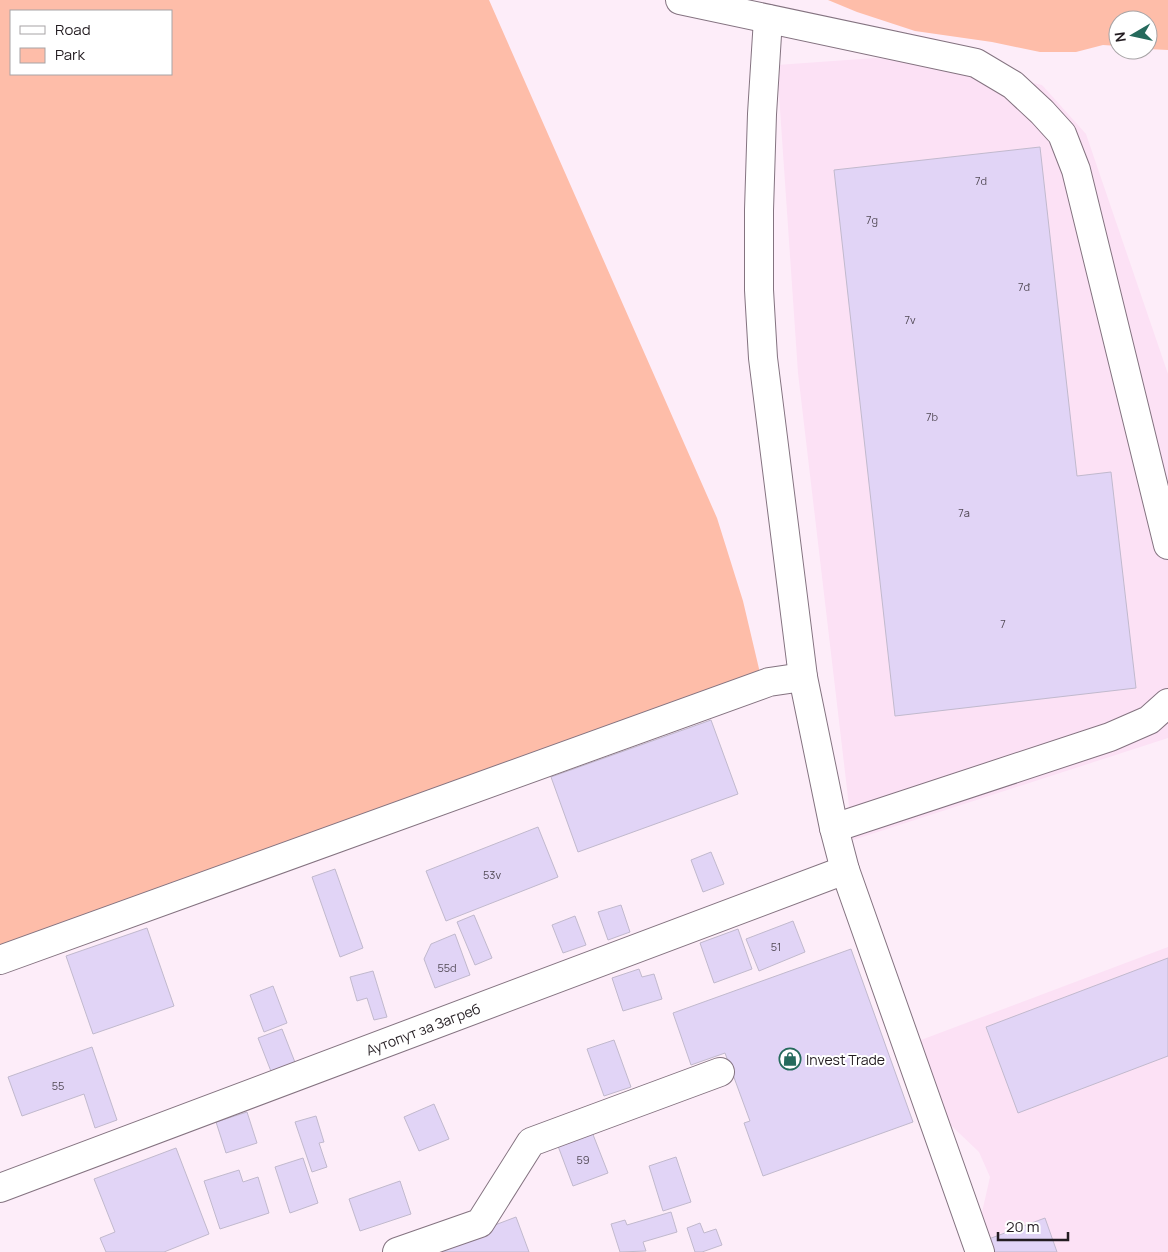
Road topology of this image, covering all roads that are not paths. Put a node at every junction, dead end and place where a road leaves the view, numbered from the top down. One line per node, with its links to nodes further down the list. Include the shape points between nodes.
1 (680, 0): 2 (street)
2 (768, 19): 3 (street, via 976,63 1013,85 1062,134 1076,170); 4 (street, via 759,210 762,358)
3 (1168, 545)
4 (803, 677): 6 (street); 8 (street, via 769,682)
5 (1168, 703): 6 (street, via 1148,720 1110,737)
6 (834, 828): 7 (street)
7 (845, 870): 10 (street, Аутопут за Загреб); 12 (street)
8 (0, 960)
9 (720, 1072): 11 (street, via 531,1142 480,1223)
10 (0, 1188)
11 (396, 1252)
12 (980, 1252)

